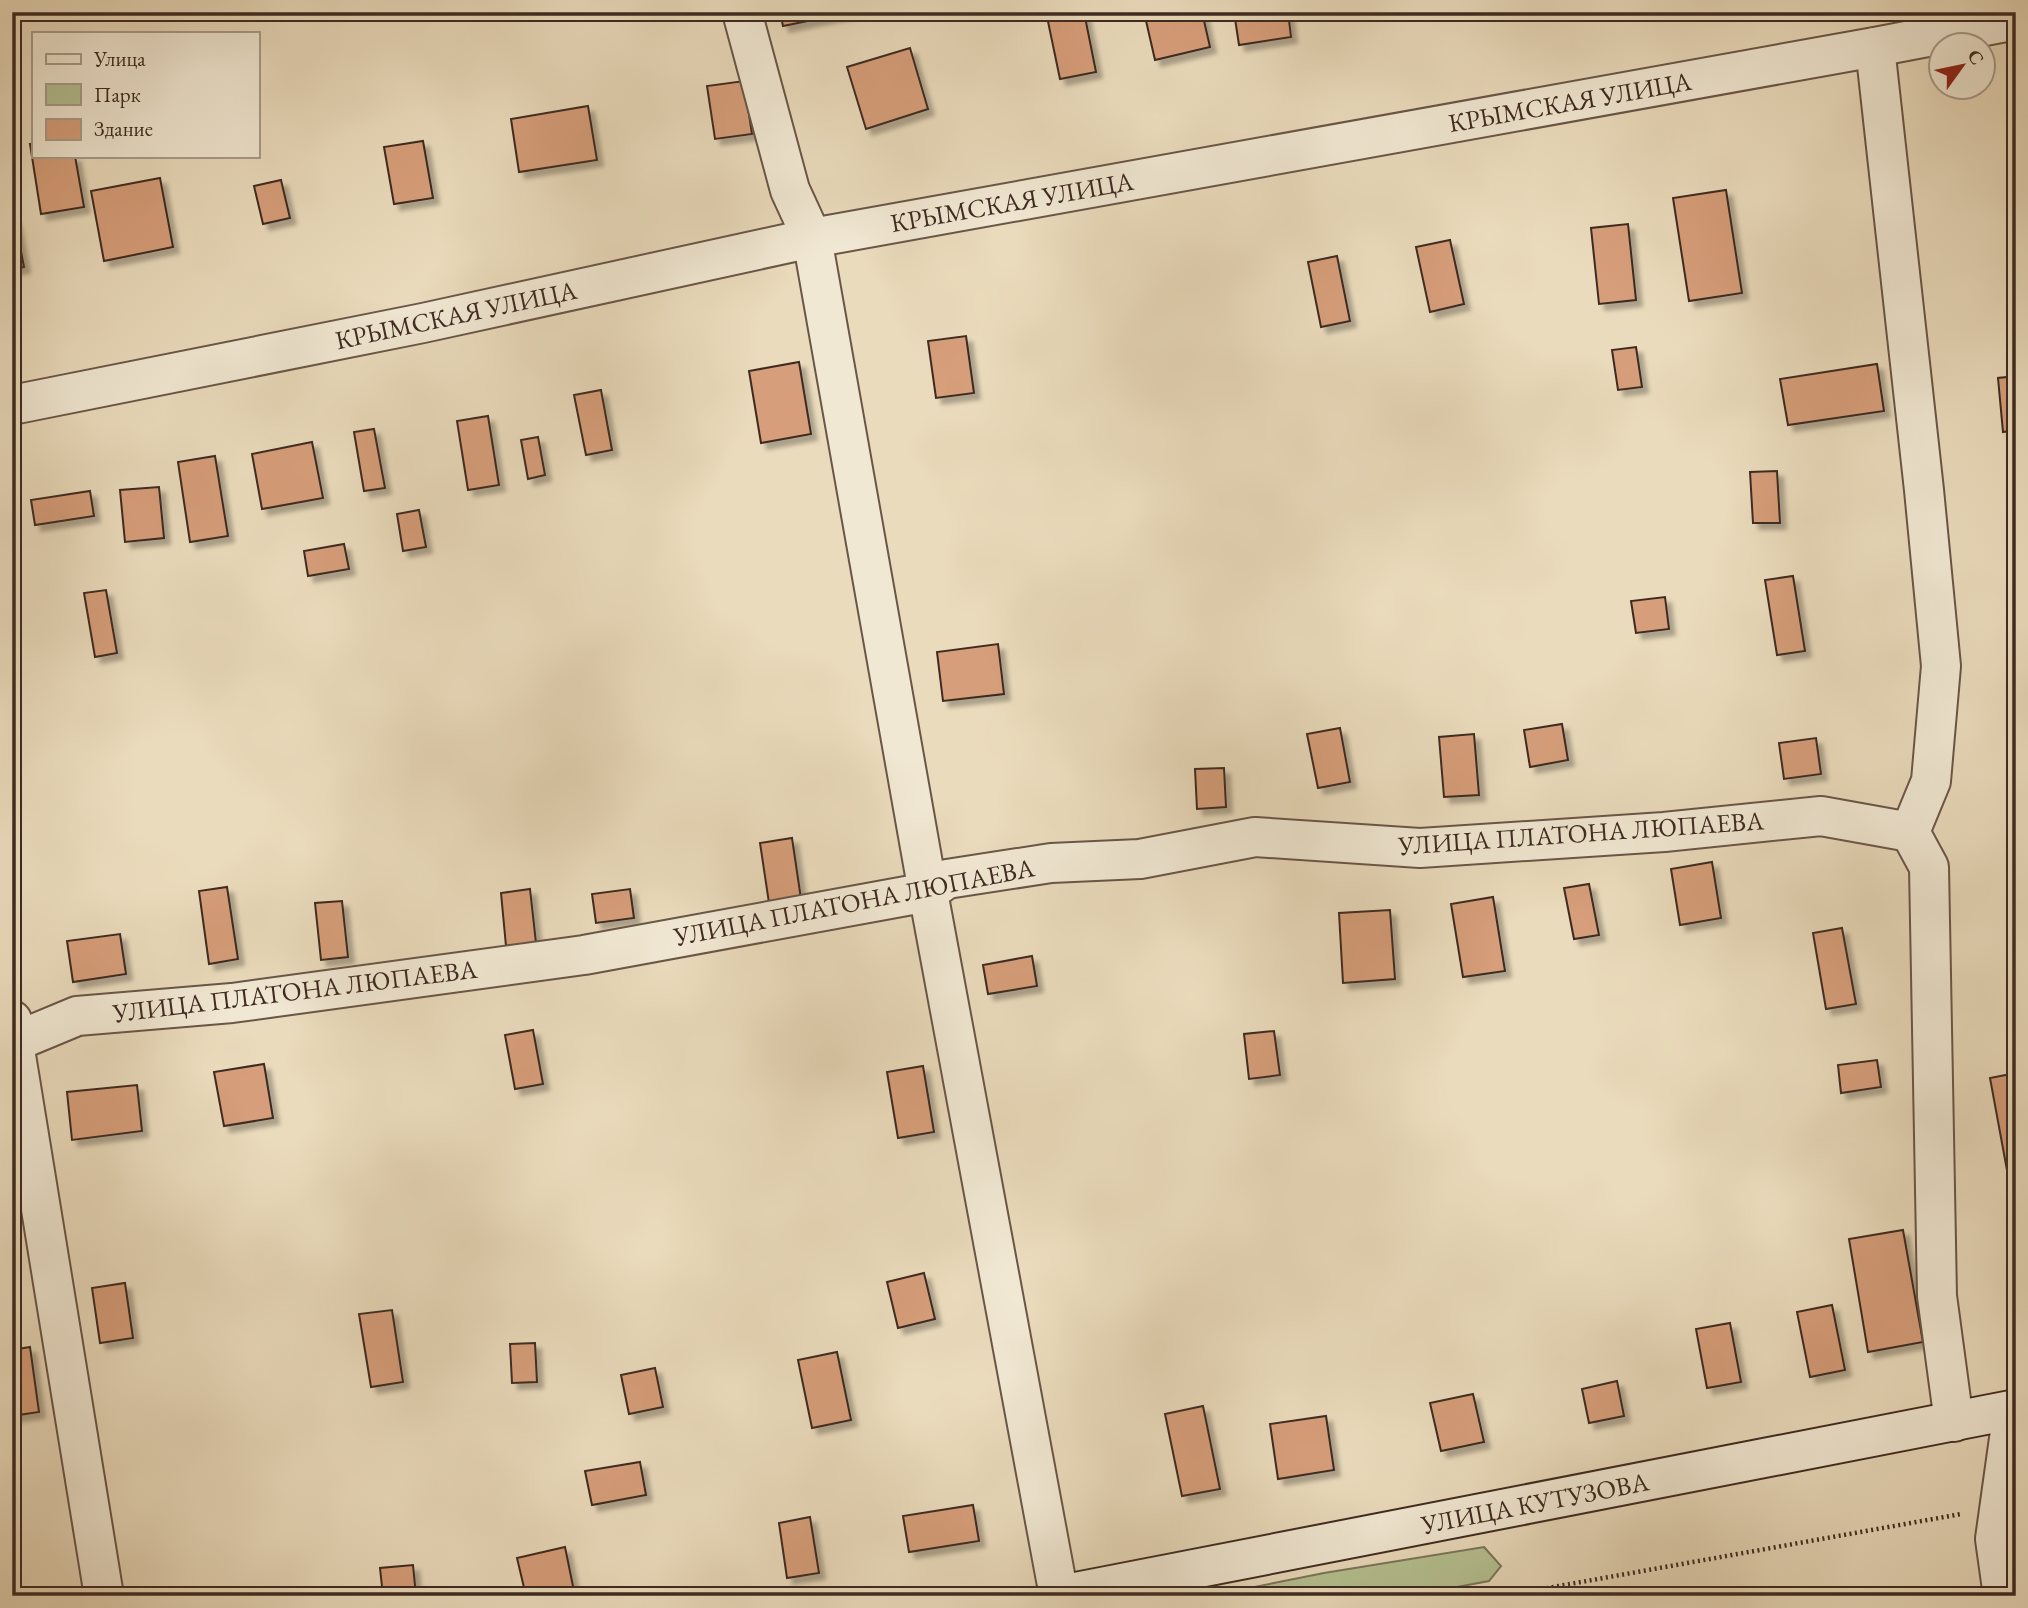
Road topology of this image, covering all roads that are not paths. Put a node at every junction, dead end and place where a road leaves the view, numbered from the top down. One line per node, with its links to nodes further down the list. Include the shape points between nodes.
1 (742, 12): 4 (street, via 790,190)
2 (2016, 20): 3 (street, КРЫМСКАЯ УЛИЦА)
3 (1875, 47): 4 (street, КРЫМСКАЯ УЛИЦА); 6 (street, via 1941,666 1931,782)
4 (813, 238): 5 (street, КРЫМСКАЯ УЛИЦА, via 423,323); 7 (street)
5 (12, 405)
6 (1910, 832): 7 (street, УЛИЦА ПЛАТОНА ЛЮПАЕВА, via 1821,816 1420,848 1255,837 1140,859 1051,863 947,879); 10 (street, via 1929,867 1937,1296)
7 (928, 892): 8 (street, УЛИЦА ПЛАТОНА ЛЮПАЕВА, via 584,955 232,1003 77,1016); 12 (street)
8 (13, 1035): 11 (street)
9 (2014, 1410): 10 (street, УЛИЦА КУТУЗОВА); 13 (street, via 1995,1539)
10 (1954, 1422): 12 (street, УЛИЦА КУТУЗОВА)
11 (104, 1596)
12 (1058, 1596)
13 (2004, 1596)

